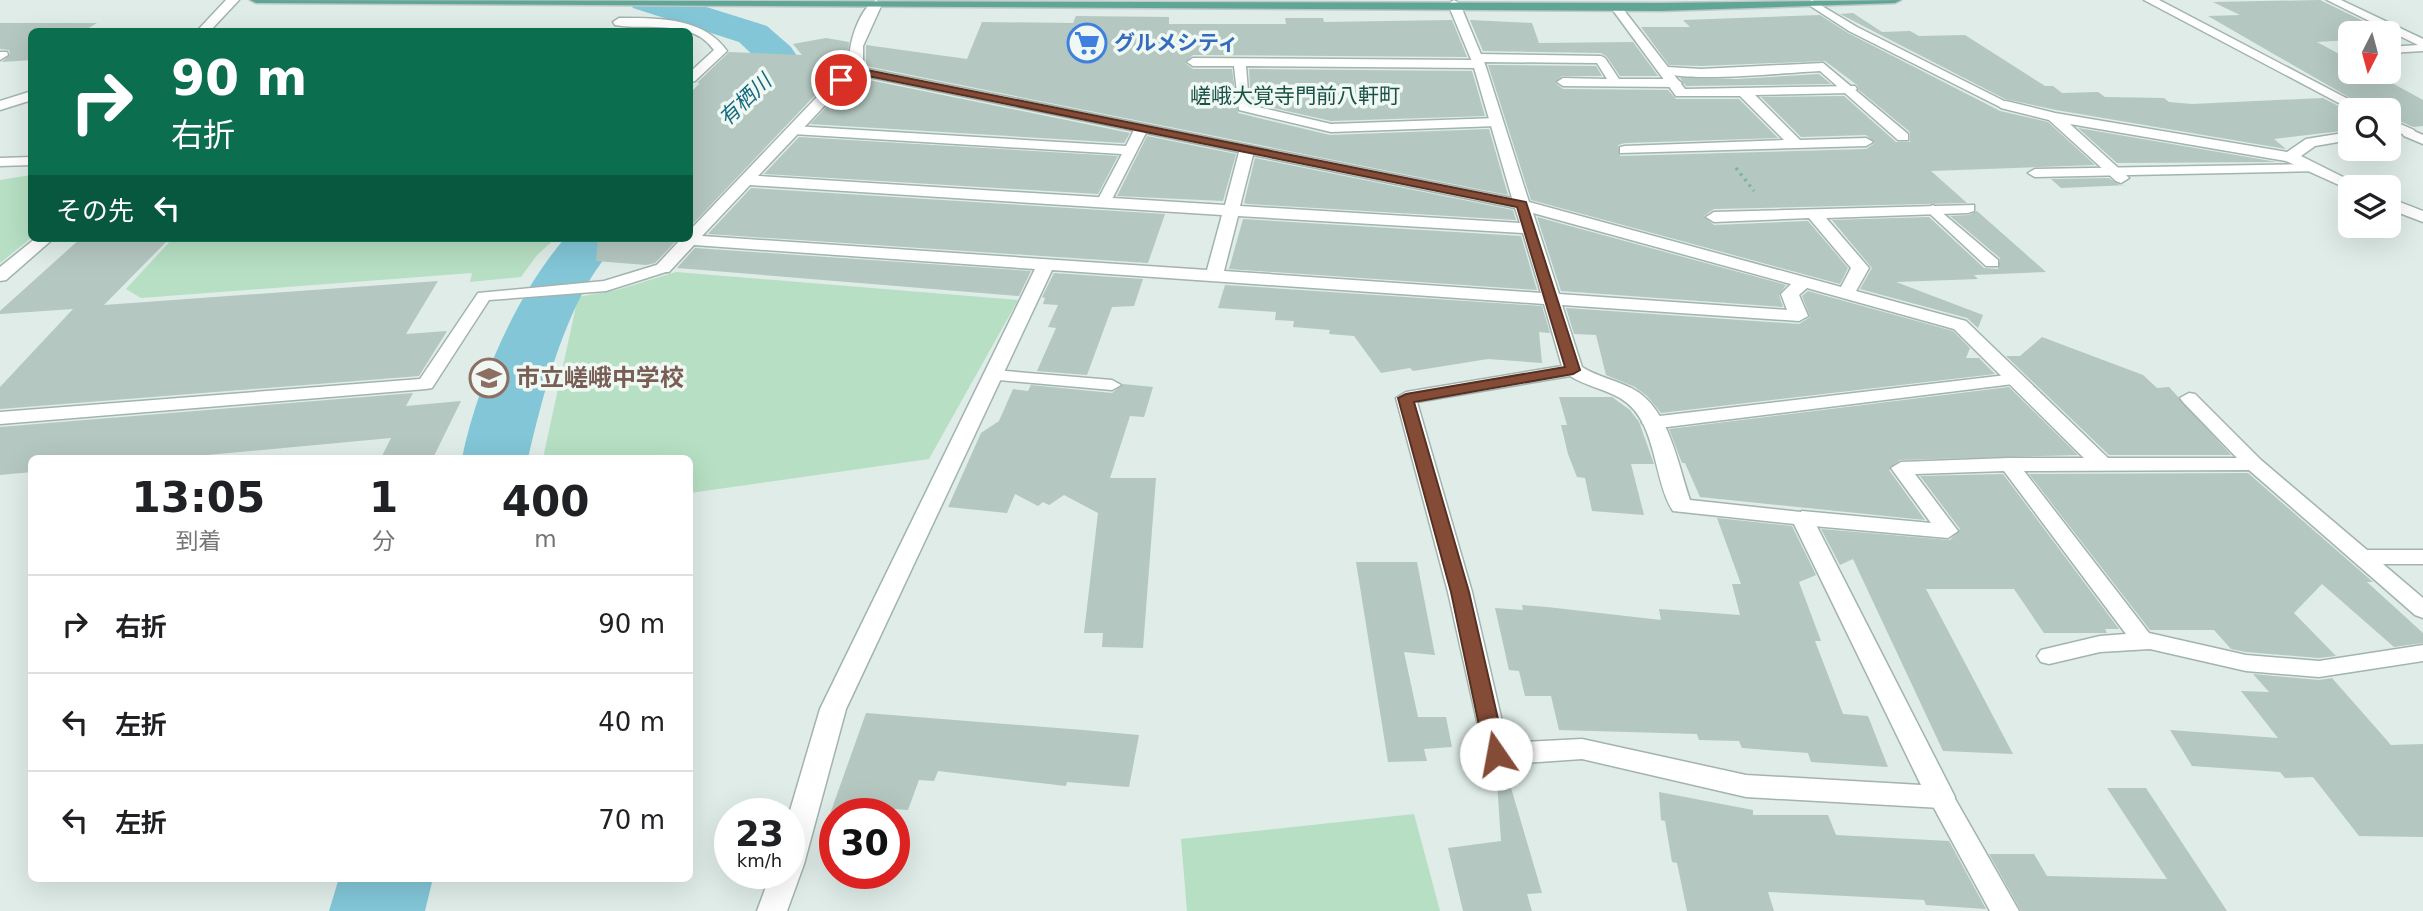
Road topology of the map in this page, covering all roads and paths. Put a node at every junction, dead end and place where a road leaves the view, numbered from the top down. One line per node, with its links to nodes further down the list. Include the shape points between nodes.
1 (233, 0): 17 (street)
2 (256, 0): 7 (main road)
3 (1895, 0): 6 (main road)
4 (2150, 0): 38 (street)
5 (2332, 0): 21 (lane)
6 (1831, 1): 10 (main road)
7 (620, 2): 13 (main road)
8 (792, 2): 11 (main road); 13 (main road)
9 (1033, 3): 11 (main road); 14 (main road)
10 (1813, 3): 12 (main road); 39 (lane, via 1853,29)
11 (876, 4): 27 (street, via 866,20 854,64)
12 (1659, 4): 15 (main road)
13 (639, 5): 16 (street)
14 (1454, 5): 15 (main road); 24 (street)
15 (1616, 7): 28 (street)
16 (619, 22): 18 (street); 19 (street, via 674,23)
17 (206, 28)
18 (612, 28)
19 (685, 28)
20 (693, 32): 29 (street, via 718,43 721,51)
21 (2423, 43)
22 (2423, 48): 23 (lane)
23 (2401, 49)
24 (1478, 61): 26 (lane); 31 (lane, via 1601,60); 42 (street)
25 (1194, 62): 26 (lane)
26 (1240, 62): 42 (lane, via 1243,107 1331,128)
27 (857, 71): 43 (street); 45 (street, via 841,80)
28 (1667, 71): 32 (street); 33 (lane, via 1824,67)
29 (693, 75)
30 (1563, 82): 31 (lane)
31 (1615, 82): 32 (lane)
32 (1676, 83): 36 (street, via 1681,93)
33 (1850, 89): 36 (street); 47 (lane)
34 (0, 92): 35 (street)
35 (28, 92)
36 (1745, 93): 50 (street)
37 (28, 94): 40 (street)
38 (2340, 98)
39 (2006, 105): 41 (street)
40 (0, 106)
41 (2055, 117): 55 (street); 60 (street)
42 (1497, 122): 64 (street)
43 (1142, 127): 52 (street); 53 (lane)
44 (2401, 128): 46 (street)
45 (793, 130): 53 (lane); 62 (street)
46 (2418, 135)
47 (1903, 137)
48 (2338, 137): 55 (street, via 2311,142)
49 (1866, 142): 50 (street)
50 (1796, 144): 51 (street)
51 (1720, 147): 54 (street); 70 (path)
52 (1248, 149): 64 (street); 68 (street)
53 (1130, 150): 63 (lane)
54 (1625, 150)
55 (2291, 157): 58 (street)
56 (28, 161): 57 (street)
57 (0, 162)
58 (2314, 168): 60 (lane); 61 (street)
59 (2035, 173): 60 (lane)
60 (2117, 174)
61 (2338, 179)
62 (746, 180): 63 (street); 74 (street)
63 (1103, 203): 68 (street)
64 (1522, 205): 73 (street); 83 (street)
65 (1968, 208): 67 (street)
66 (2401, 208): 72 (street)
67 (1933, 209): 69 (street); 78 (lane)
68 (1231, 211): 73 (street); 82 (street)
69 (1814, 214): 70 (street); 84 (street, via 1860,268)
70 (1775, 215): 71 (street)
71 (1714, 217)
72 (2423, 217)
73 (1530, 229): 85 (street)
74 (693, 237)
75 (693, 240): 79 (street)
76 (41, 242): 81 (street)
77 (688, 242): 80 (street)
78 (1992, 263)
79 (1046, 264): 82 (street); 87 (street)
80 (663, 268): 91 (lane, via 606,286 484,296 426,384)
81 (0, 276)
82 (1214, 276): 85 (street)
83 (1804, 282): 84 (street); 85 (street, via 1790,294 1799,316)
84 (1846, 294): 88 (street, via 1960,325)
85 (1551, 299): 86 (street)
86 (1573, 370): 92 (street, via 1630,395 1646,410); 103 (street, via 1406,398 1460,592 1496,754 1582,749 1746,786)
87 (993, 375): 89 (lane); 104 (street, via 833,709)
88 (2015, 379): 92 (lane); 94 (street)
89 (1112, 385)
90 (2189, 398): 95 (lane)
91 (0, 418)
92 (1651, 423): 96 (street, via 1681,506)
93 (2009, 464): 94 (lane); 96 (lane, via 1900,468 1948,531); 100 (lane)
94 (2102, 464): 95 (lane)
95 (2254, 464): 97 (lane)
96 (1802, 518): 103 (street)
97 (2363, 556): 98 (lane); 99 (lane)
98 (2423, 557)
99 (2423, 610)
100 (2144, 641): 101 (lane, via 2246,663 2319,669); 102 (lane, via 2100,643)
101 (2423, 653)
102 (2049, 656)
103 (1941, 797): 107 (lane)
104 (805, 808)
105 (780, 889): 106 (street)
106 (772, 911)
107 (2005, 911)

